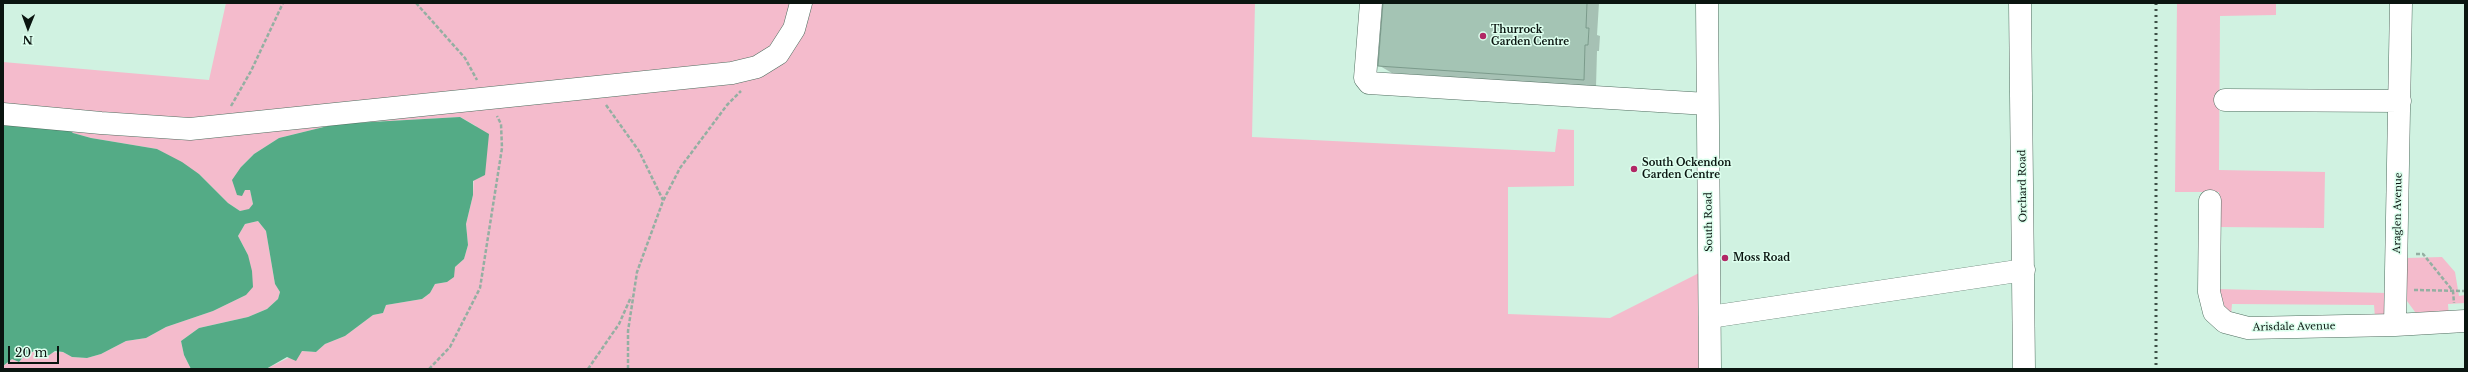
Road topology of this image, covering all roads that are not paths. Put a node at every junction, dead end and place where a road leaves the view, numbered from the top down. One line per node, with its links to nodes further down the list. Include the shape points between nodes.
1 (801, 3): 9 (street, via 794,29 778,54 757,67 732,73 190,129)
2 (1371, 3): 8 (street, via 1365,78 1369,83 1658,98)
3 (1707, 3): 8 (street, South Road)
4 (2020, 3): 11 (street, Orchard Road)
5 (2401, 3): 7 (street, Araglen Avenue)
6 (2225, 100): 7 (street)
7 (2400, 101): 14 (street, Araglen Avenue)
8 (1707, 104): 13 (street, South Road)
9 (3, 114)
10 (2210, 201): 14 (street, Arisdale Avenue, via 2209,292 2214,312 2225,322 2248,328)
11 (2024, 270): 13 (street); 16 (street, Orchard Road)
12 (2459, 312): 14 (street, Arisdale Avenue)
13 (1710, 317): 15 (street, South Road)
14 (2395, 325)
15 (1710, 369)
16 (2024, 369)

